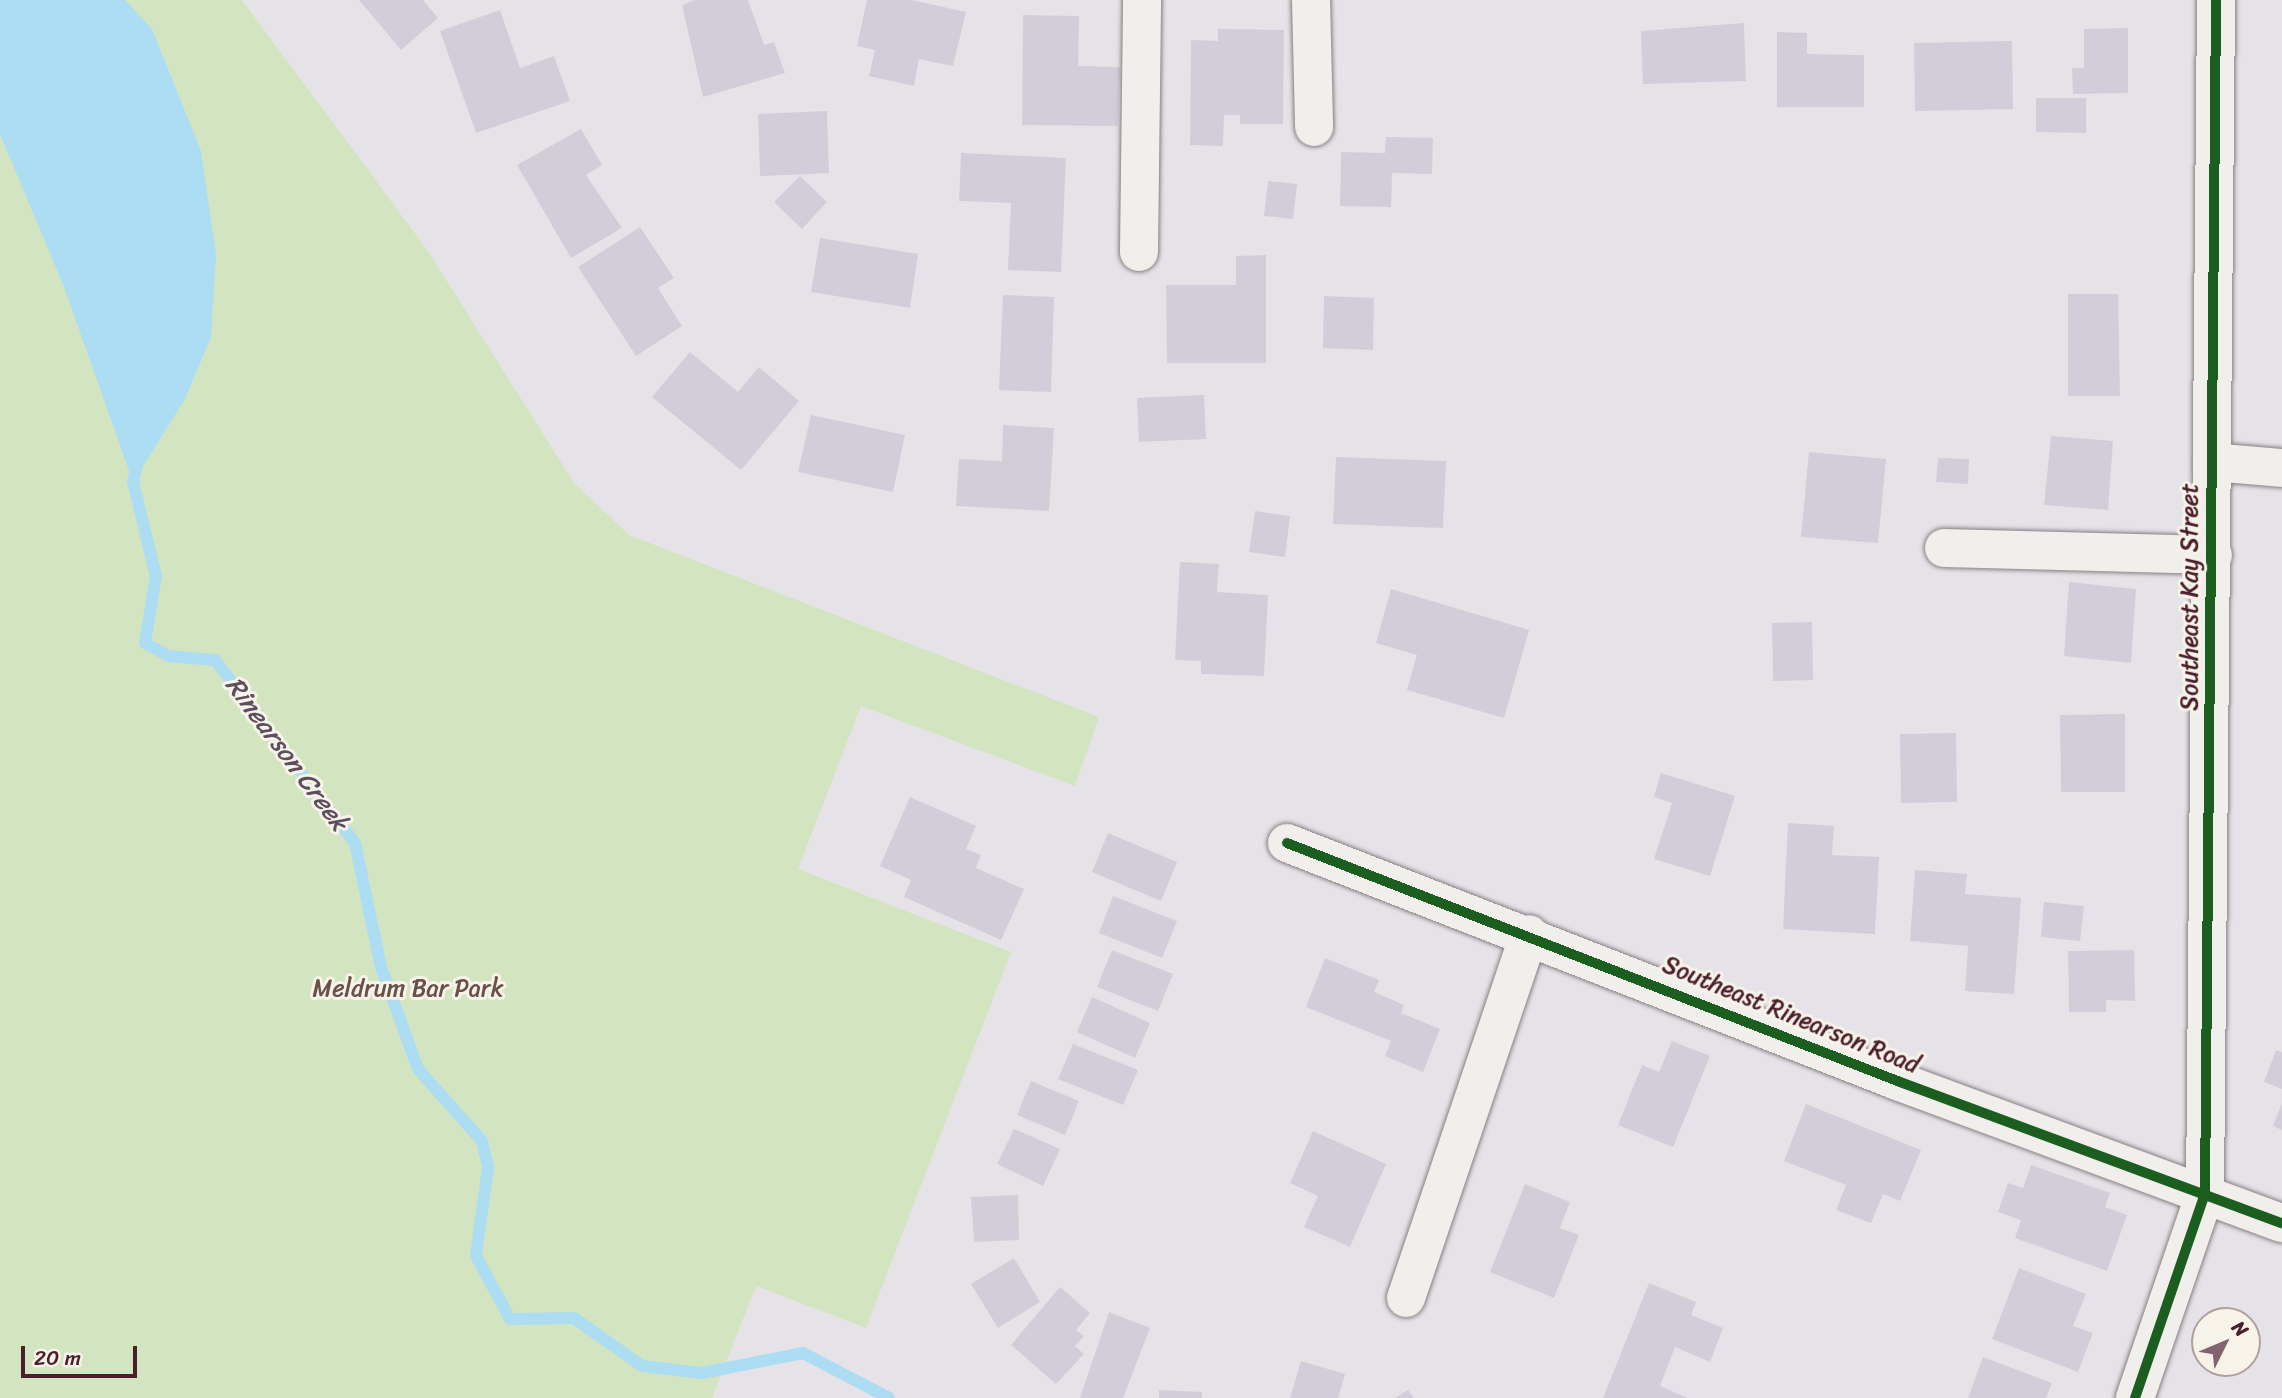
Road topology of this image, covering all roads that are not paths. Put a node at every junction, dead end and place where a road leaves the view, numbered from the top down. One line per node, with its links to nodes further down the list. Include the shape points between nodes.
1 (1142, 0): 5 (street)
2 (1311, 0): 4 (street)
3 (2216, 0): 6 (street, Southeast Kay Street)
4 (1314, 127)
5 (1139, 252)
6 (2212, 462): 7 (street); 9 (street, Southeast Kay Street)
7 (2282, 468)
8 (1944, 548): 9 (street)
9 (2213, 555): 12 (street, Southeast Kay Street)
10 (1287, 843): 11 (street, Southeast Rinearson Road)
11 (1529, 934): 12 (street, Southeast Rinearson Road, via 1900,1082); 14 (street)
12 (2205, 1194): 13 (street, Southeast Rinearson Road); 15 (street, Southeast Kay Street)
13 (2282, 1223)
14 (1406, 1298)
15 (2135, 1398)

